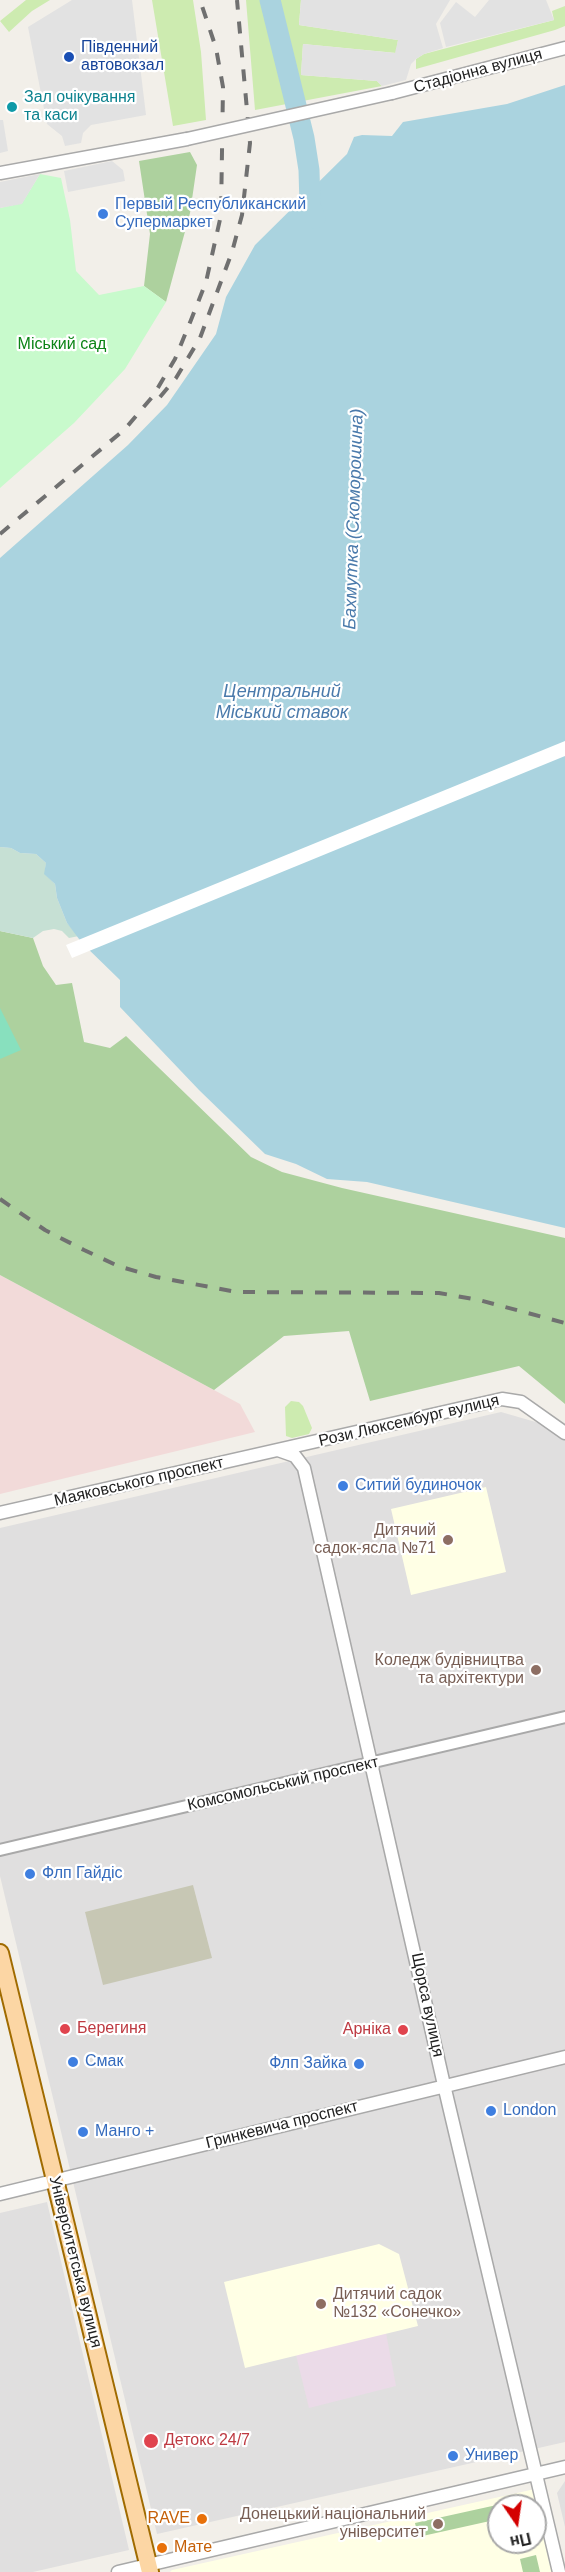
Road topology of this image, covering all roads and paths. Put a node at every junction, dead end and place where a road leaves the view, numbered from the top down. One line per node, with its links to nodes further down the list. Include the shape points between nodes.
1 (565, 48): 2 (street, Стадіонна вулиця, bridge, via 392,93 187,139)
2 (0, 173)
3 (565, 1433): 4 (street, Рози Люксембург вулиця, via 521,1402 502,1399)
4 (315, 1442): 5 (street, Рози Люксембург вулиця); 6 (street, via 304,1454)
5 (278, 1450): 6 (street, via 295,1456); 7 (street, Маяковського проспект)
6 (304, 1468): 9 (street, Щорса вулиця)
7 (0, 1514)
8 (565, 1717): 9 (street, Комсомольський проспект)
9 (372, 1764): 10 (street, Комсомольський проспект); 13 (street, Щорса вулиця)
10 (0, 1850)
11 (0, 1953): 14 (main road, Університетська вулиця)
12 (565, 2057): 13 (street, Гринкевича проспект)
13 (444, 2085): 14 (street, Гринкевича проспект); 17 (street, Щорса вулиця)
14 (55, 2181): 15 (street, Гринкевича проспект); 18 (main road, Університетська вулиця)
15 (0, 2194)
16 (565, 2467): 17 (street)
17 (535, 2474): 18 (street); 20 (street, Щорса вулиця)
18 (149, 2569): 19 (street)
19 (118, 2572)
20 (559, 2572)

